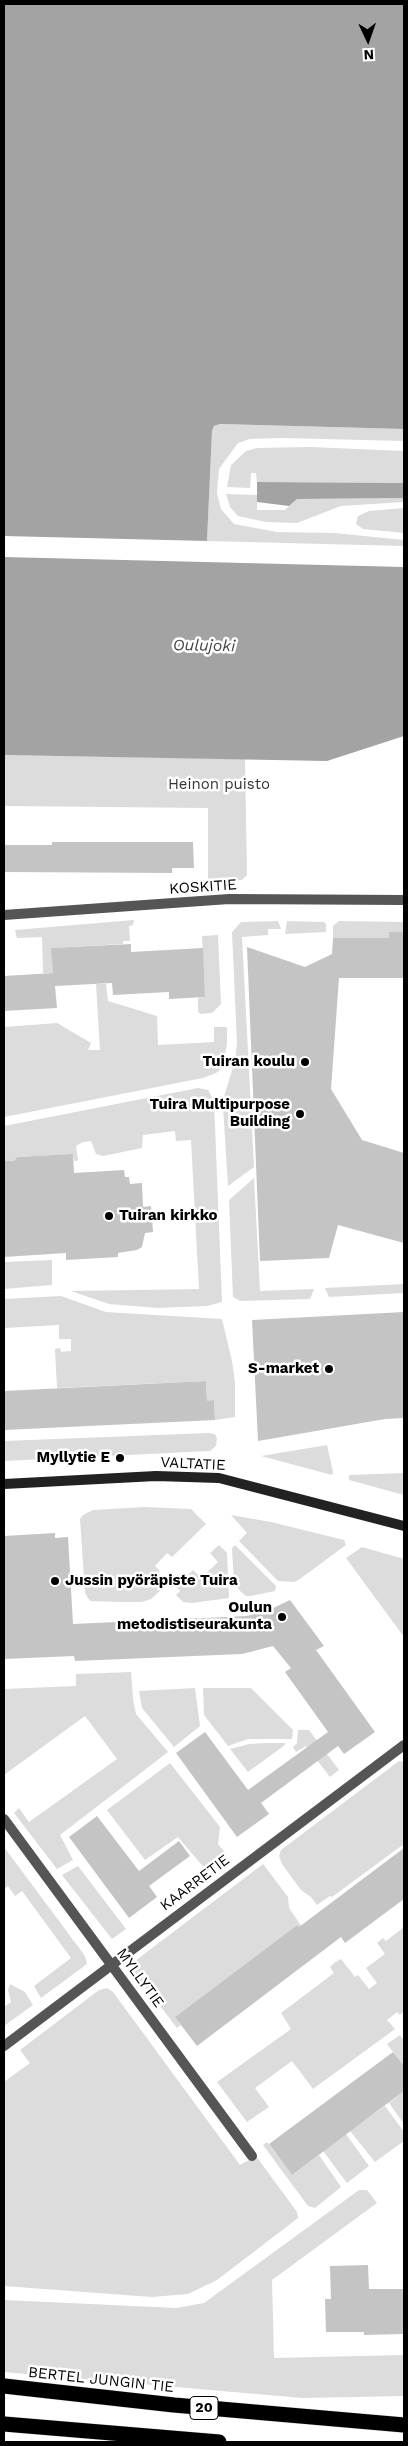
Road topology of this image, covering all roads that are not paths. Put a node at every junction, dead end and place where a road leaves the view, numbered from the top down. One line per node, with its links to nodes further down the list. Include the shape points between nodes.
1 (404, 900): 2 (street, KOSKITIE, via 236,899)
2 (4, 915)
3 (4, 1484): 4 (street, VALTATIE, via 156,1476 219,1478)
4 (404, 1526)
5 (404, 1745): 7 (street, KAARRETIE)
6 (4, 1819): 7 (street, MYLLYTIE)
7 (111, 1964): 8 (street, KAARRETIE); 9 (street, MYLLYTIE)
8 (4, 2046)
9 (252, 2156)
10 (4, 2386): 12 (highway, BERTEL JUNGIN TIE / 20)
11 (4, 2424): 13 (highway, 20)
12 (404, 2425)
13 (219, 2442)

